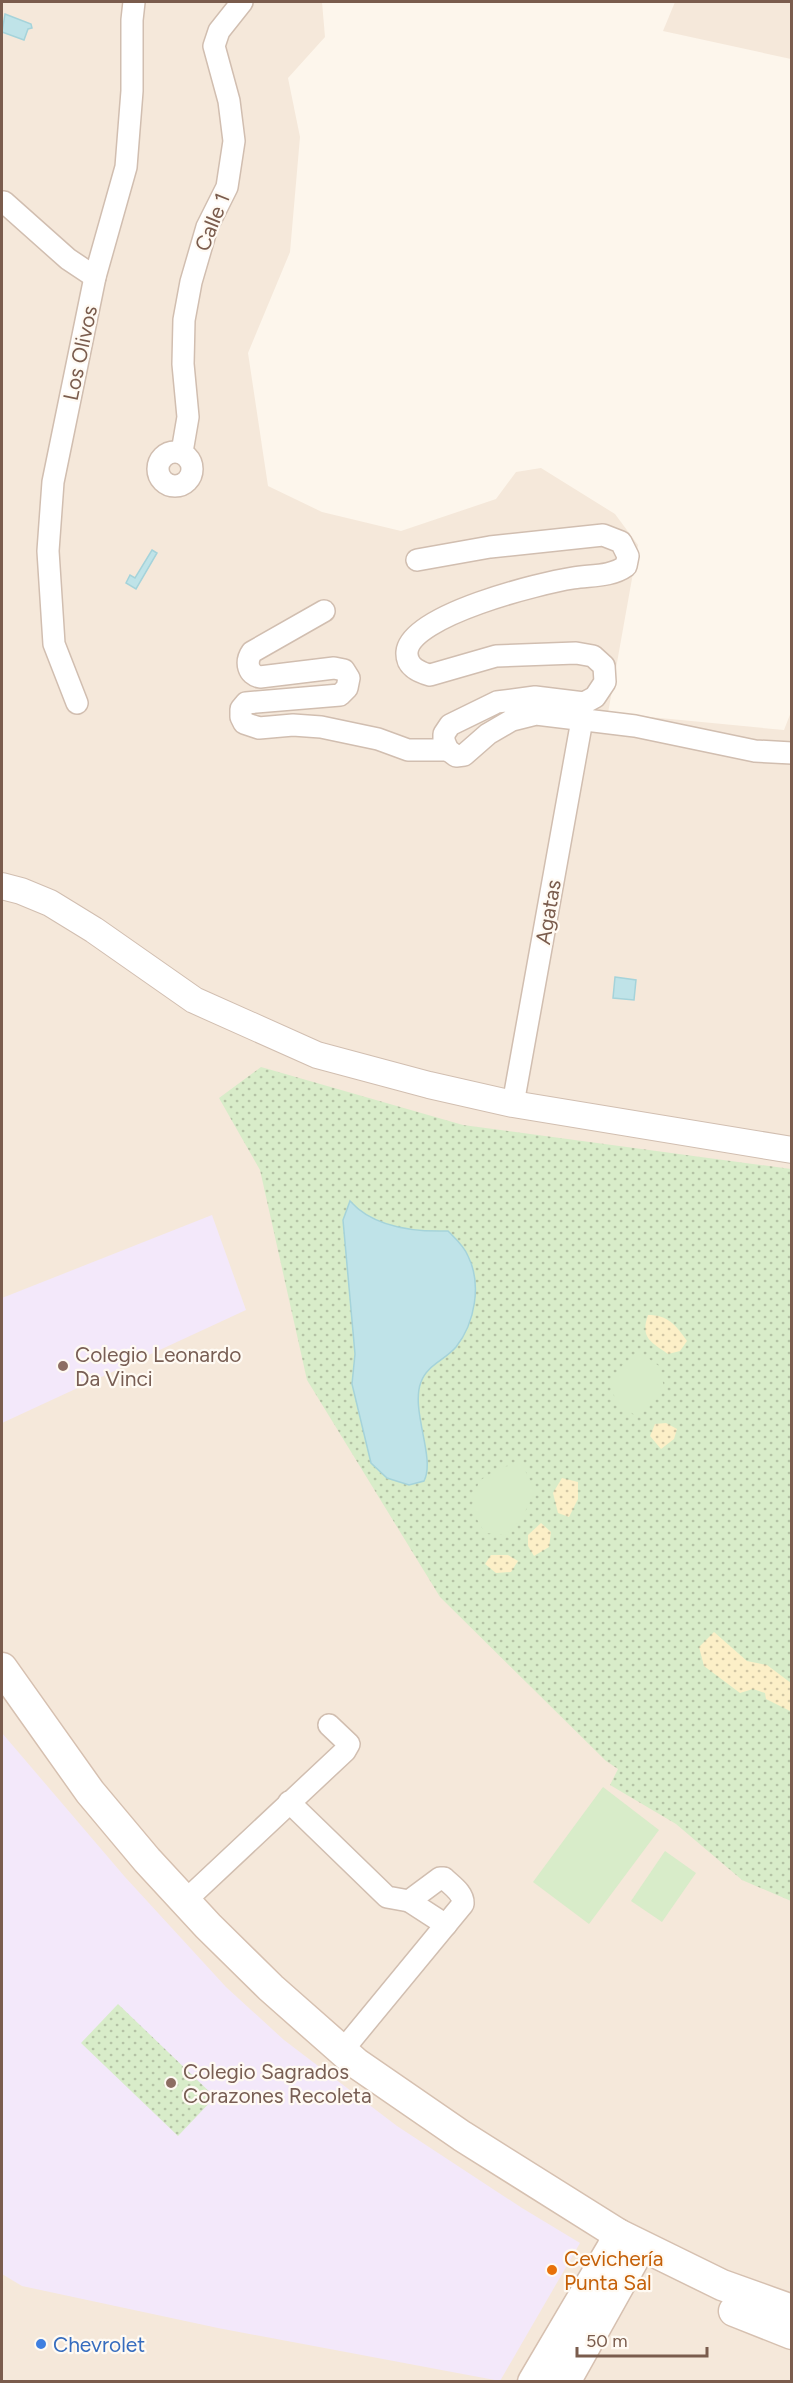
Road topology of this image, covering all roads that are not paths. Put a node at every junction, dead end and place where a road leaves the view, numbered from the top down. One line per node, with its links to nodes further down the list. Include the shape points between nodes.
1 (134, 2): 4 (street, Los Olivos, via 126,167)
2 (242, 2): 5 (street, Calle 1, via 219,31 214,46 229,101 234,141 227,187 207,227 185,311 183,364 188,417)
3 (4, 202): 4 (street, via 68,259)
4 (95, 277): 8 (street, Los Olivos, via 53,482 48,551 54,644)
5 (182, 452)
6 (417, 560): 10 (street, via 490,547 603,535 621,542 628,556 626,566 619,572 572,578 500,595 452,614 413,639 407,648 407,659 421,673 430,675 496,656 576,653 593,656 604,666 605,682 595,697 584,703 535,697 497,702 450,725 444,734)
7 (324, 611): 10 (street, via 252,652 250,671 260,677 334,668 344,670 349,678 347,688 340,695 246,704 241,709 244,723 259,728 321,727 408,750)
8 (77, 704)
9 (582, 720): 10 (street, via 536,714 512,720 464,755 456,756); 11 (street, via 635,726 755,751); 13 (street, Agatas)
10 (448, 750)
11 (792, 753)
12 (2, 886): 13 (street, via 68,914 194,1000 317,1055)
13 (513, 1104): 14 (street)
14 (792, 1150)
15 (2, 1668): 19 (main road, via 90,1792)
16 (2, 1697): 23 (main road, via 84,1808 160,1898 216,1959 317,2055 429,2138)
17 (329, 1725): 18 (street, via 349,1744)
18 (289, 1802): 19 (street); 20 (street, via 387,1897)
19 (185, 1901): 22 (main road, via 271,1988)
20 (409, 1901): 21 (street); 21 (street, via 432,1882 444,1878 464,1899)
21 (446, 1925): 22 (street)
22 (342, 2051): 23 (main road)
23 (626, 2247): 24 (main road); 25 (main road); 26 (main road, via 725,2307)
24 (792, 2310)
25 (588, 2316): 27 (main road); 28 (main road)
26 (792, 2334)
27 (533, 2382)
28 (565, 2382)

